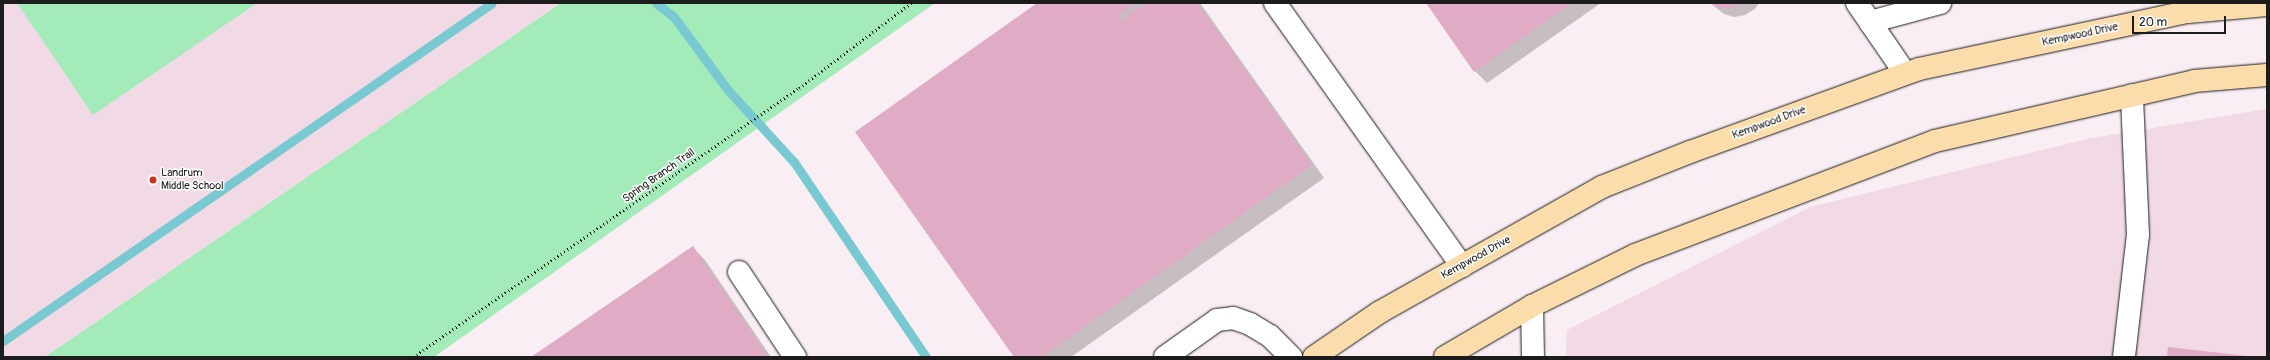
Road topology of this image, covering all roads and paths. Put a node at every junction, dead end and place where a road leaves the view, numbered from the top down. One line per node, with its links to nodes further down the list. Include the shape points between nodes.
1 (911, 3): 14 (path, Spring Branch Trail, via 799,88)
2 (1275, 3): 11 (lane)
3 (1857, 3): 7 (lane)
4 (1940, 3): 7 (lane)
5 (2267, 5): 6 (main road, Kempwood Drive)
6 (2227, 6): 8 (main road, Kempwood Drive, via 2188,12)
7 (1870, 22): 8 (lane)
8 (1905, 73): 11 (main road, Kempwood Drive, via 1602,187)
9 (2267, 75): 10 (main road, via 2194,81)
10 (2132, 95): 13 (main road, via 1936,141 1635,255); 21 (lane, via 2138,235)
11 (1462, 266): 18 (main road, Kempwood Drive, via 1380,312)
12 (740, 272): 15 (lane)
13 (1532, 306): 19 (main road); 20 (lane)
14 (412, 357)
15 (795, 357)
16 (1165, 357): 17 (lane, via 1217,320 1233,318 1250,324 1270,336)
17 (1291, 357)
18 (1314, 357)
19 (1445, 357)
20 (1533, 357)
21 (2124, 357)

